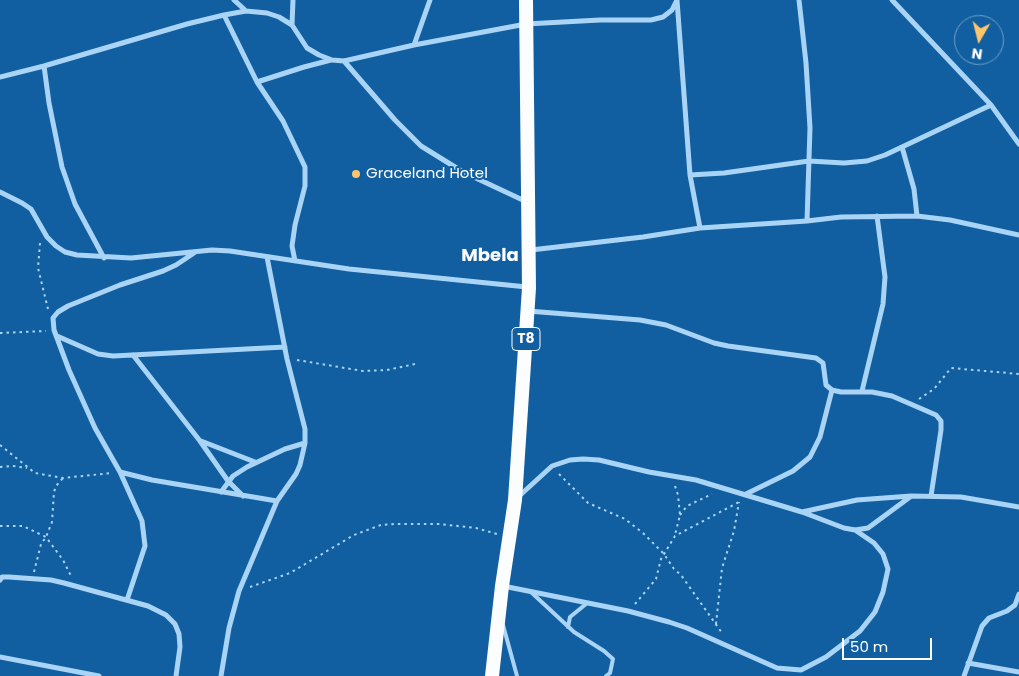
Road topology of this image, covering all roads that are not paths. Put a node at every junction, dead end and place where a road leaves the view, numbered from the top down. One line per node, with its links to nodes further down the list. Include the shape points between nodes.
1 (234, 0): 8 (street)
2 (293, 0): 11 (street)
3 (430, 0): 12 (street)
4 (526, 0): 10 (highway, T8)
5 (677, 0): 10 (street, via 663,17 651,20); 22 (street)
6 (799, 0): 21 (street, via 808,93)
7 (892, 0): 18 (street)
8 (246, 11): 9 (street); 11 (street, via 267,13)
9 (224, 14): 15 (street); 17 (street)
10 (526, 24): 12 (street); 24 (highway, T8)
11 (292, 25): 13 (street, via 307,48)
12 (414, 45): 14 (street)
13 (332, 60): 14 (street); 17 (street)
14 (344, 61): 24 (street, via 421,146 463,172)
15 (44, 66): 16 (street); 33 (street, via 48,103 62,167 75,204)
16 (0, 77)
17 (258, 82): 34 (street, via 283,121 305,168 305,186 292,246)
18 (991, 104): 19 (street); 20 (street)
19 (1019, 144)
20 (902, 147): 21 (street, via 866,161); 26 (street, via 914,189)
21 (809, 161): 22 (street); 27 (street)
22 (690, 175): 28 (street)
23 (0, 192): 33 (street, via 31,210 47,236 65,252)
24 (529, 203): 30 (highway, T8)
25 (877, 216): 26 (street); 27 (street); 41 (street, via 885,277)
26 (917, 216): 29 (street)
27 (807, 221): 28 (street)
28 (700, 228): 30 (street)
29 (1019, 235)
30 (529, 250): 35 (highway, T8)
31 (194, 252): 32 (street, via 230,251); 33 (street); 37 (street, via 163,271 120,285 58,312 53,318)
32 (267, 257): 34 (street); 38 (street)
33 (104, 258)
34 (295, 261): 35 (street)
35 (529, 288): 36 (highway, T8)
36 (528, 311): 40 (street, via 640,320 666,325 721,345 816,358 823,363 826,385); 52 (highway, T8)
37 (57, 336): 39 (street, via 98,354); 45 (street, via 95,428)
38 (285, 347): 39 (street); 43 (street, via 305,429)
39 (133, 355): 42 (street)
40 (832, 390): 41 (street); 48 (street, via 820,437 810,457 793,471)
41 (862, 391): 51 (street, via 892,396 936,415 941,421)
42 (200, 441): 44 (street); 46 (street)
43 (305, 443): 44 (street); 53 (street, via 296,474)
44 (256, 462): 46 (street)
45 (120, 472): 47 (street); 61 (street, via 142,521 145,546)
46 (228, 481): 47 (street); 49 (street)
47 (221, 492): 49 (street)
48 (746, 494): 52 (street, via 670,474 583,459 552,466); 55 (street)
49 (243, 496): 53 (street)
50 (911, 496): 51 (street); 55 (street, via 856,500); 56 (street, via 868,528)
51 (931, 496): 54 (street, via 961,497)
52 (515, 500): 58 (highway, T8)
53 (277, 501): 70 (street, via 239,591)
54 (1019, 507)
55 (802, 512): 56 (street)
56 (855, 530): 62 (street, via 874,543 883,554 888,569 875,612 860,631 826,657 801,670 777,668 687,628 628,611)
57 (0, 580): 61 (street, via 2,577 51,580)
58 (502, 586): 59 (street); 63 (highway, T8)
59 (532, 593): 62 (street); 64 (lane)
60 (1019, 594): 66 (street, via 1016,605 990,618 982,626)
61 (128, 600): 69 (street, via 166,615 175,624 180,647)
62 (586, 604): 64 (lane, via 570,617)
63 (500, 610): 71 (highway, T8); 72 (lane)
64 (568, 627): 73 (lane, via 613,659 610,673)
65 (0, 656): 68 (street)
66 (968, 663): 67 (street); 74 (street)
67 (1019, 672)
68 (99, 676)
69 (176, 676)
70 (221, 676)
71 (492, 676)
72 (517, 676)
73 (606, 676)
74 (964, 676)

